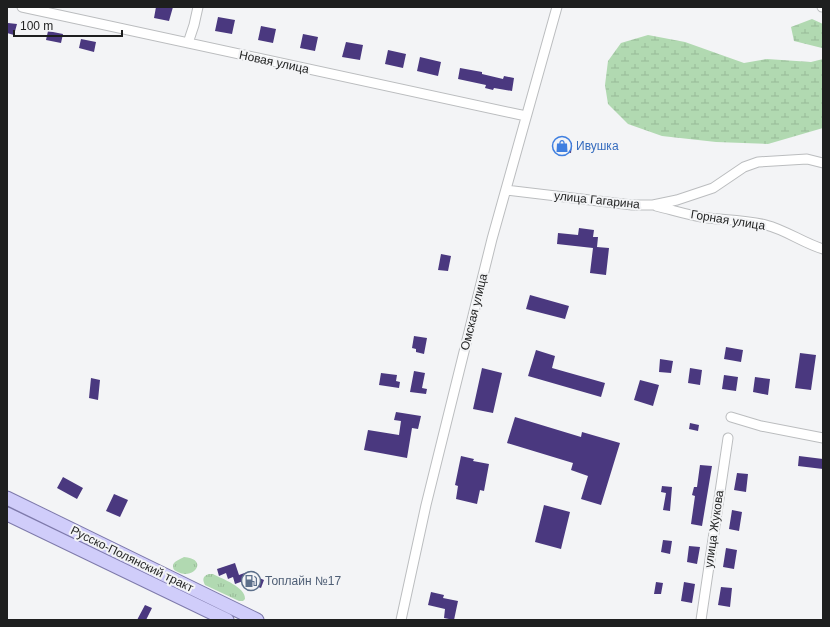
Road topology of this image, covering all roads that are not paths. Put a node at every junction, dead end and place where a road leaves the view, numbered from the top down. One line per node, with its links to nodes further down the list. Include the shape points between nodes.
1 (22, 7): 4 (street, Новая улица)
2 (198, 7): 4 (street)
3 (557, 7): 5 (street, Омская улица)
4 (188, 43): 5 (street, Новая улица)
5 (526, 116): 7 (street, Омская улица)
6 (823, 162): 8 (street, улица Гагарина, via 807,159 758,162 744,167 713,188)
7 (506, 190): 8 (street, улица Гагарина, via 632,205); 17 (street, Омская улица, via 426,505)
8 (653, 205): 9 (street, Горная улица, via 706,218 764,224)
9 (823, 249)
10 (731, 417): 12 (street, via 760,426)
11 (728, 438): 18 (street, улица Жукова)
12 (823, 438)
13 (7, 498): 16 (main road, Русско-Полянский тракт)
14 (7, 514): 15 (main road, Русско-Полянский тракт)
15 (227, 620)
16 (257, 620)
17 (400, 620)
18 (701, 620)

